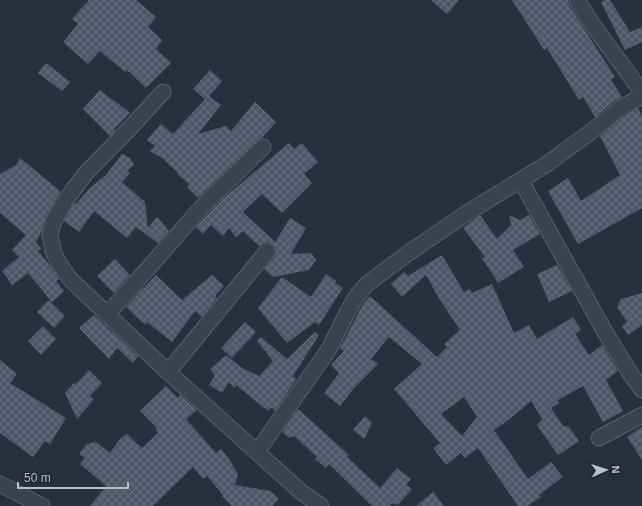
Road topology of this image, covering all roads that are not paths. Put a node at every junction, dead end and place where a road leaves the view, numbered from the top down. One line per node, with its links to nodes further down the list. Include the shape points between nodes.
1 (577, 0): 3 (street)
2 (163, 92): 8 (street, via 86,173 67,198 53,223 50,235 52,246 62,268)
3 (642, 92)
4 (642, 96): 6 (street, via 619,109)
5 (263, 147): 8 (street, via 200,208)
6 (521, 181): 10 (street, via 605,332); 13 (street, via 470,212 367,284 356,297 329,349)
7 (267, 251): 9 (street)
8 (107, 315): 9 (street)
9 (168, 372): 13 (street)
10 (642, 390)
11 (642, 415): 12 (street)
12 (599, 438)
13 (257, 452): 16 (street, via 300,491)
14 (0, 484): 15 (street)
15 (42, 506)
16 (321, 506)

